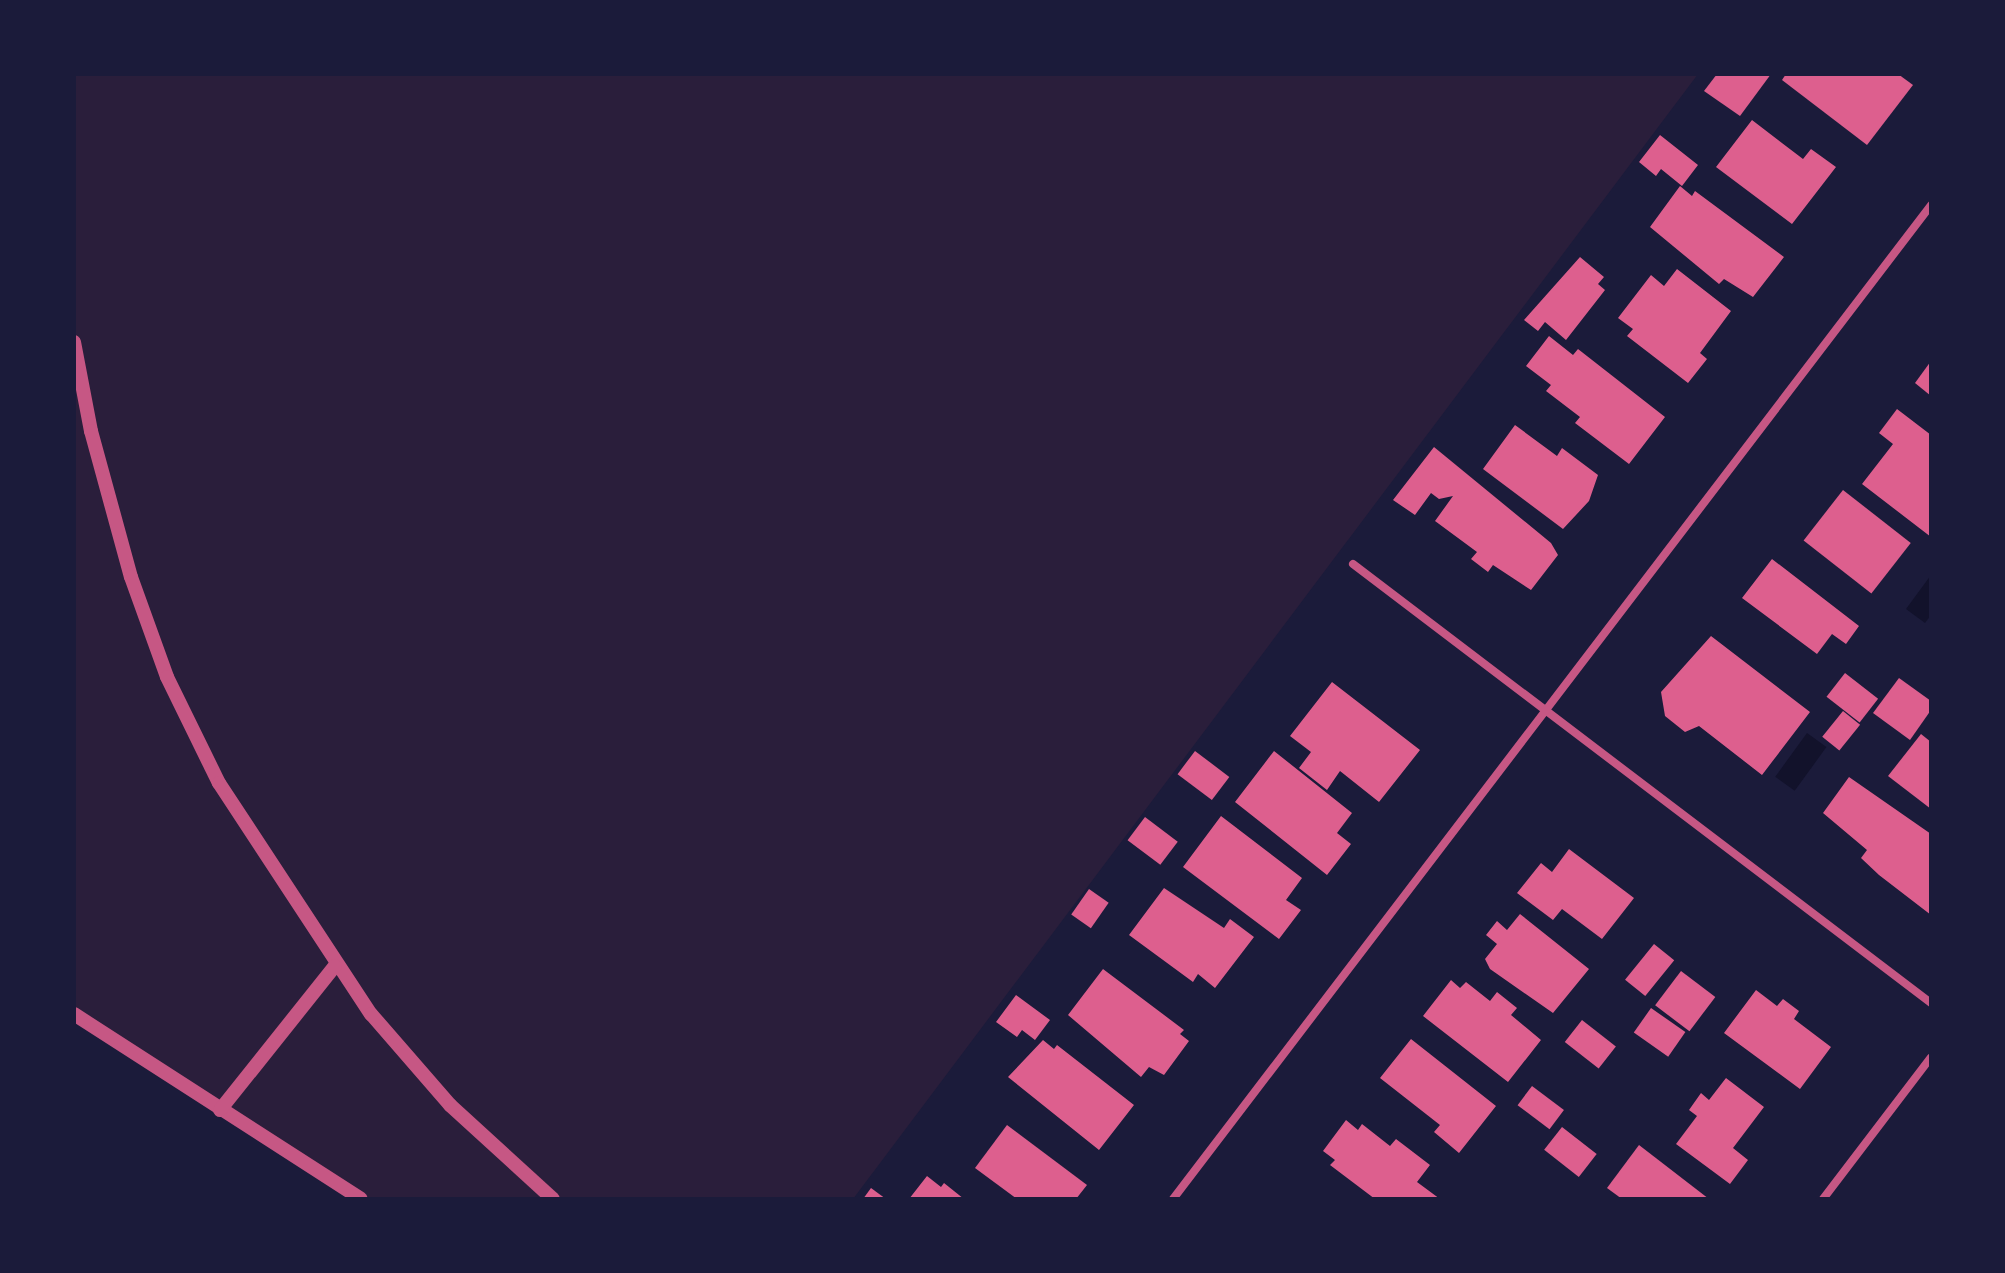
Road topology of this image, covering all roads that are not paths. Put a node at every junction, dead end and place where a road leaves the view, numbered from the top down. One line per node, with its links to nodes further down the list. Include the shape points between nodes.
1 (1931, 205): 4 (street)
2 (74, 342): 5 (street, via 117,529 167,677 219,783)
3 (1353, 564): 4 (street)
4 (1547, 711): 6 (street); 12 (street)
5 (335, 966): 9 (street); 11 (street, via 450,1105)
6 (1931, 1003)
7 (74, 1014): 9 (street)
8 (1931, 1057): 13 (street)
9 (220, 1110): 10 (street)
10 (361, 1199)
11 (553, 1199)
12 (1173, 1199)
13 (1823, 1199)

